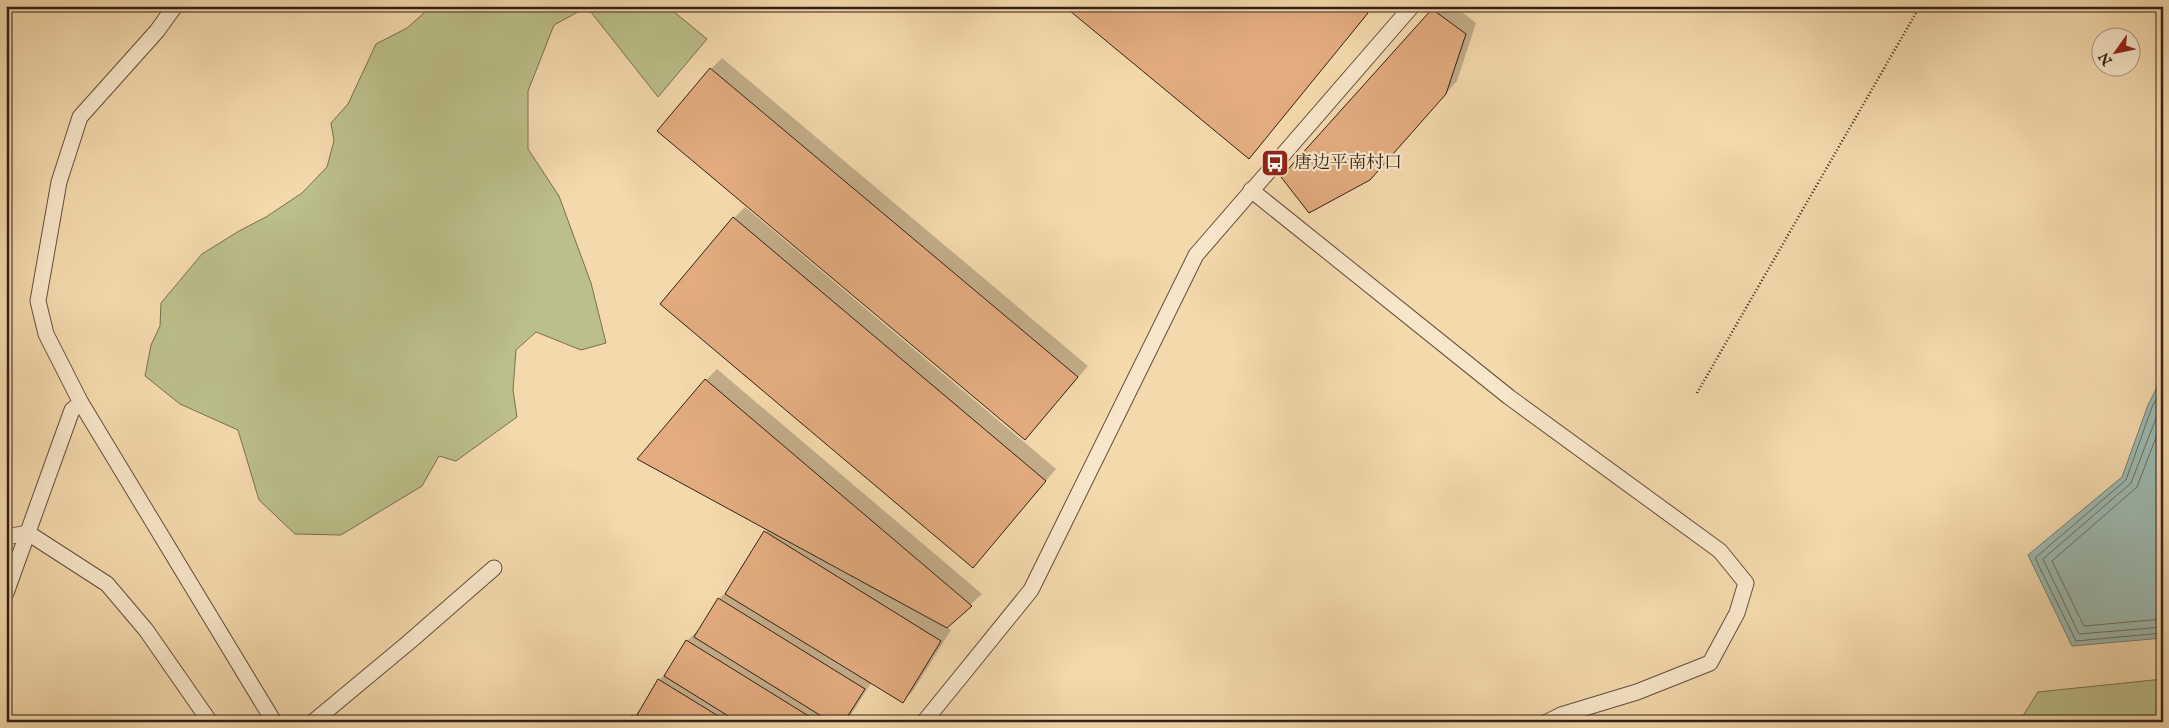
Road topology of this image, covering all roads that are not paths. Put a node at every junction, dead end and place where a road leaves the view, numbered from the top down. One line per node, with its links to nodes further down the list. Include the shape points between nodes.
1 (175, 6): 4 (street, via 157,31 80,117 59,182 38,301 46,334)
2 (1412, 6): 3 (street)
3 (1252, 190): 12 (street, via 1196,255 1032,590); 13 (street, via 1509,397 1720,551 1746,583 1737,613 1710,663)
4 (81, 403): 5 (street, via 72,410); 10 (street)
5 (28, 533): 6 (street); 8 (street); 9 (street, via 107,584 146,630)
6 (6, 537)
7 (494, 568): 11 (street)
8 (6, 593)
9 (210, 722)
10 (274, 722)
11 (313, 722)
12 (924, 722)
13 (1547, 722)

